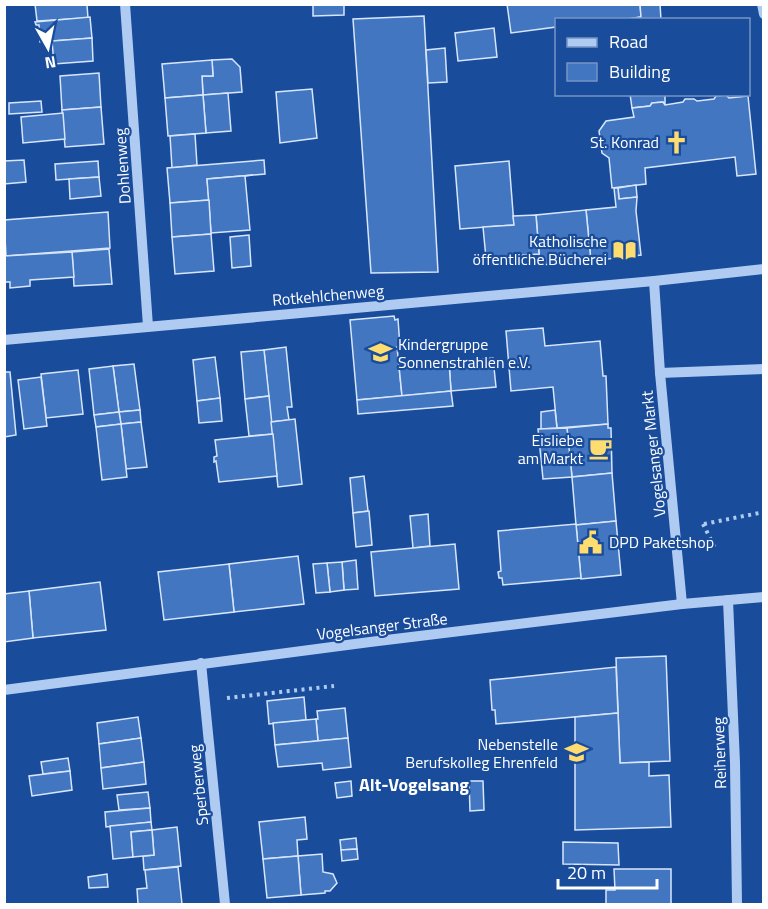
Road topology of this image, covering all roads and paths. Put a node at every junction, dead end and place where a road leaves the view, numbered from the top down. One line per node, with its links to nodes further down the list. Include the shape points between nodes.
1 (125, 4): 6 (street, Dohlenweg)
2 (762, 4): 3 (street)
3 (764, 14)
4 (764, 269): 5 (street)
5 (654, 281): 6 (street, Rotkehlchenweg); 9 (street, Vogelsanger Markt)
6 (148, 326): 7 (street, Rotkehlchenweg)
7 (4, 340)
8 (764, 369): 9 (street, Vogelsanger Markt)
9 (660, 372): 14 (street, Vogelsanger Markt)
10 (764, 512): 11 (path)
11 (704, 524)
12 (764, 597): 13 (street, Vogelsanger Straße)
13 (728, 600): 14 (street, Vogelsanger Straße); 20 (street, Reiherweg)
14 (682, 604): 15 (street, Vogelsanger Straße)
15 (201, 663): 17 (street, Vogelsanger Straße); 18 (street, Sperberweg)
16 (334, 686): 18 (path)
17 (4, 690)
18 (205, 701): 19 (street, Sperberweg)
19 (225, 904)
20 (736, 904)

